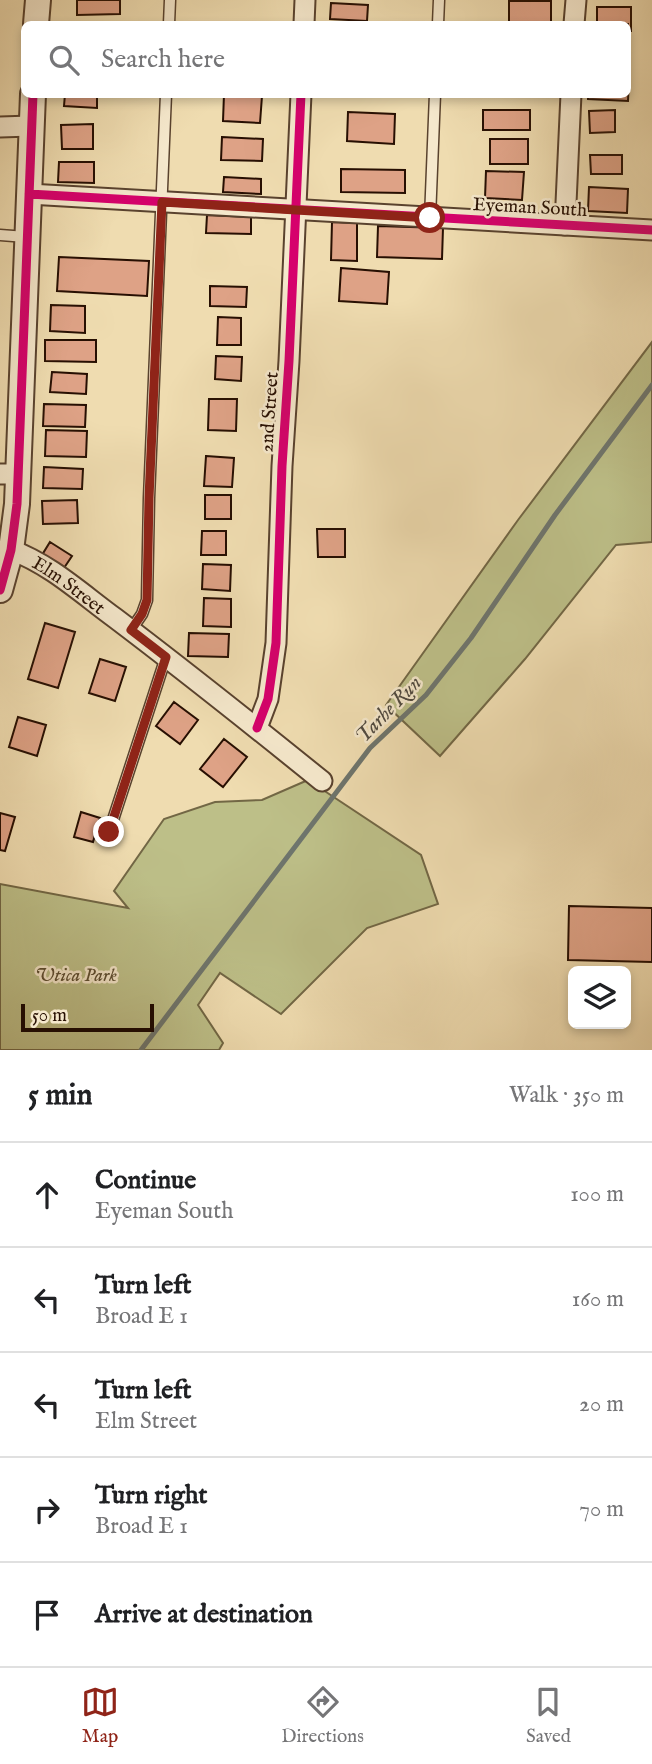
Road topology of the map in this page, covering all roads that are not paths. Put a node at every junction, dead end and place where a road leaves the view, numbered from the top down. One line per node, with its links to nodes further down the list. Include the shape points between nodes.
1 (38, 0): 6 (street)
2 (170, 0): 7 (lane)
3 (305, 0): 8 (street)
4 (439, 0): 9 (lane)
5 (576, 0): 10 (street)
6 (36, 21)
7 (169, 21)
8 (304, 21)
9 (438, 21)
10 (574, 21)
11 (33, 98): 16 (street)
12 (166, 98): 19 (lane)
13 (300, 98): 20 (street, 2nd Street)
14 (435, 98): 21 (lane)
15 (571, 98): 22 (street)
16 (32, 126): 17 (street); 18 (street)
17 (0, 127)
18 (29, 194): 19 (street, Eyeman South); 25 (street)
19 (162, 202): 20 (street, Eyeman South); 29 (lane, via 147,600)
20 (295, 210): 21 (street, Eyeman South); 31 (street, 2nd Street, via 276,643 268,699)
21 (430, 218): 22 (street, Eyeman South)
22 (565, 225): 23 (street, Eyeman South)
23 (652, 230)
24 (0, 235): 25 (lane)
25 (26, 237): 26 (street)
26 (9, 474): 27 (street)
27 (11, 550): 28 (street); 29 (street, Elm Street, via 34,560)
28 (0, 590)
29 (131, 630): 30 (street, Elm Street)
30 (166, 657): 31 (street, Elm Street); 33 (lane)
31 (257, 729): 32 (street, Elm Street)
32 (322, 782)
33 (109, 832)

